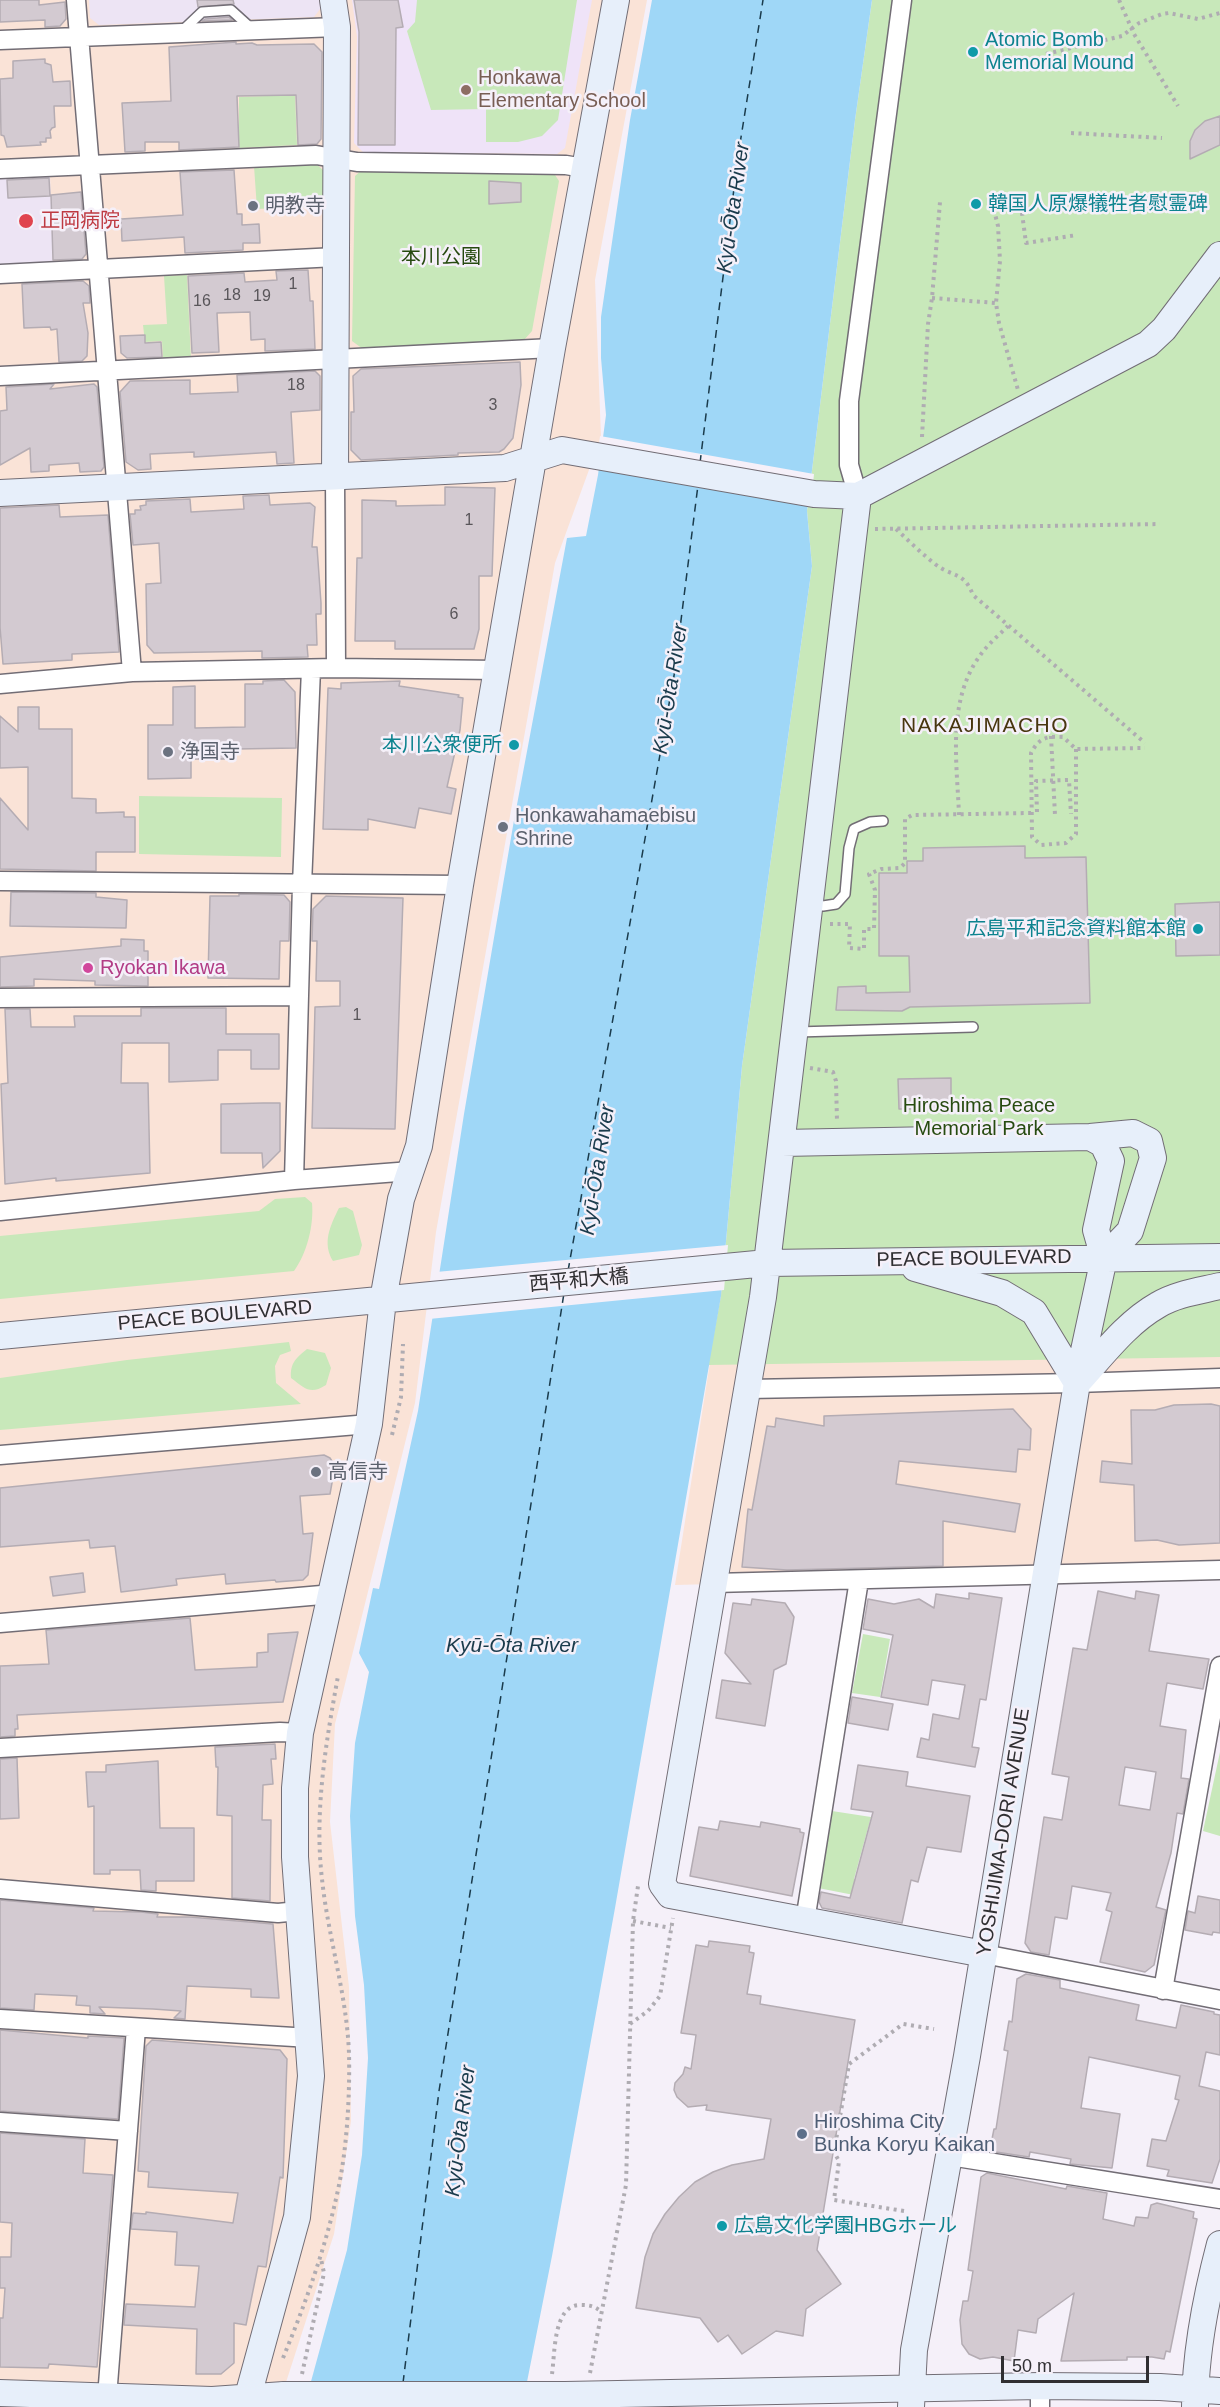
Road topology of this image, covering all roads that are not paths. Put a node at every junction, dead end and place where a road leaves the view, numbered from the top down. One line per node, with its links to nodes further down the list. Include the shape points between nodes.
1 (76, 0): 6 (street)
2 (333, 0): 5 (street)
3 (616, 0): 10 (street)
4 (902, 0): 24 (street, via 848,406 849,465)
5 (337, 27): 6 (street); 8 (street)
6 (79, 37): 7 (street); 9 (street)
7 (0, 40)
8 (337, 159): 9 (street, via 316,155); 10 (street); 13 (street)
9 (91, 164): 11 (street); 14 (street)
10 (584, 168): 16 (street)
11 (0, 169)
12 (1220, 255): 24 (street, via 1164,330 1148,344)
13 (336, 257): 14 (street); 17 (street)
14 (99, 269): 15 (street); 18 (street)
15 (0, 274)
16 (552, 348): 17 (street); 20 (street)
17 (335, 360): 18 (street); 21 (street)
18 (107, 370): 19 (street); 22 (street)
19 (0, 376)
20 (533, 459): 21 (street, via 505,468); 24 (street, via 562,450 814,494); 27 (street)
21 (335, 476): 22 (street); 25 (street)
22 (117, 488): 23 (street); 28 (street)
23 (0, 493)
24 (858, 496): 34 (street)
25 (336, 668): 26 (street); 27 (street)
26 (311, 669): 28 (street); 32 (street)
27 (498, 670): 33 (street)
28 (132, 672): 29 (street)
29 (0, 684)
30 (883, 821): 34 (lane, via 854,829 845,894 836,904 823,906)
31 (0, 881): 32 (street)
32 (302, 885): 33 (street); 35 (street)
33 (460, 885): 41 (street, via 419,1146)
34 (818, 912): 38 (street)
35 (299, 996): 36 (street); 42 (street)
36 (0, 998)
37 (973, 1027): 38 (lane)
38 (795, 1032): 40 (street)
39 (1090, 1137): 40 (street); 45 (street, via 1103,1144 1111,1161 1096,1230); 45 (street, via 1133,1133 1149,1141 1153,1158 1130,1231)
40 (782, 1143): 47 (street)
41 (411, 1171): 42 (street); 51 (street, via 401,1199)
42 (294, 1180): 43 (street)
43 (0, 1211)
44 (1220, 1257): 45 (street, PEACE BOULEVARD)
45 (1104, 1258): 46 (street, PEACE BOULEVARD); 54 (street, YOSHIJIMA-DORI AVENUE)
46 (889, 1260): 47 (street, PEACE BOULEVARD); 54 (street, via 1002,1293 1034,1311)
47 (767, 1263): 48 (street, PEACE BOULEVARD); 55 (street)
48 (729, 1266): 50 (street, 西平和大橋)
49 (1220, 1286): 54 (street, via 1158,1305 1130,1325)
50 (430, 1295): 51 (street, PEACE BOULEVARD)
51 (383, 1300): 52 (street, PEACE BOULEVARD); 56 (street)
52 (0, 1336)
53 (1220, 1378): 54 (street)
54 (1077, 1383): 55 (street); 59 (street, YOSHIJIMA-DORI AVENUE)
55 (748, 1389): 61 (street)
56 (369, 1424): 57 (street); 62 (street)
57 (0, 1455)
58 (1220, 1570): 59 (street)
59 (1046, 1575): 60 (street); 71 (street, YOSHIJIMA-DORI AVENUE)
60 (859, 1580): 61 (street); 70 (street)
61 (714, 1583): 70 (street, via 662,1884 670,1895)
62 (333, 1594): 63 (street); 66 (street)
63 (0, 1623)
64 (1220, 1666): 65 (street)
65 (1217, 1700): 72 (street)
66 (300, 1733): 67 (street); 69 (street, via 295,1799)
67 (0, 1748)
68 (0, 1889): 69 (street, via 278,1913)
69 (298, 1911): 76 (street)
70 (805, 1921): 71 (street)
71 (984, 1954): 72 (street); 79 (street, YOSHIJIMA-DORI AVENUE)
72 (1164, 1990): 73 (street)
73 (1220, 2000)
74 (0, 2019): 75 (street)
75 (136, 2028): 76 (street); 78 (street)
76 (310, 2038): 87 (street, via 311,2076 297,2217)
77 (0, 2122): 78 (street)
78 (128, 2131): 83 (street)
79 (950, 2156): 80 (street); 86 (street, YOSHIJIMA-DORI AVENUE, via 914,2350)
80 (1220, 2199)
81 (1220, 2244): 82 (street, via 1198,2350)
82 (1203, 2395): 84 (street)
83 (107, 2397): 85 (street); 87 (street)
84 (1040, 2397): 86 (street)
85 (7, 2398)
86 (911, 2398): 87 (street, bridge, via 292,2387)
87 (246, 2403)

